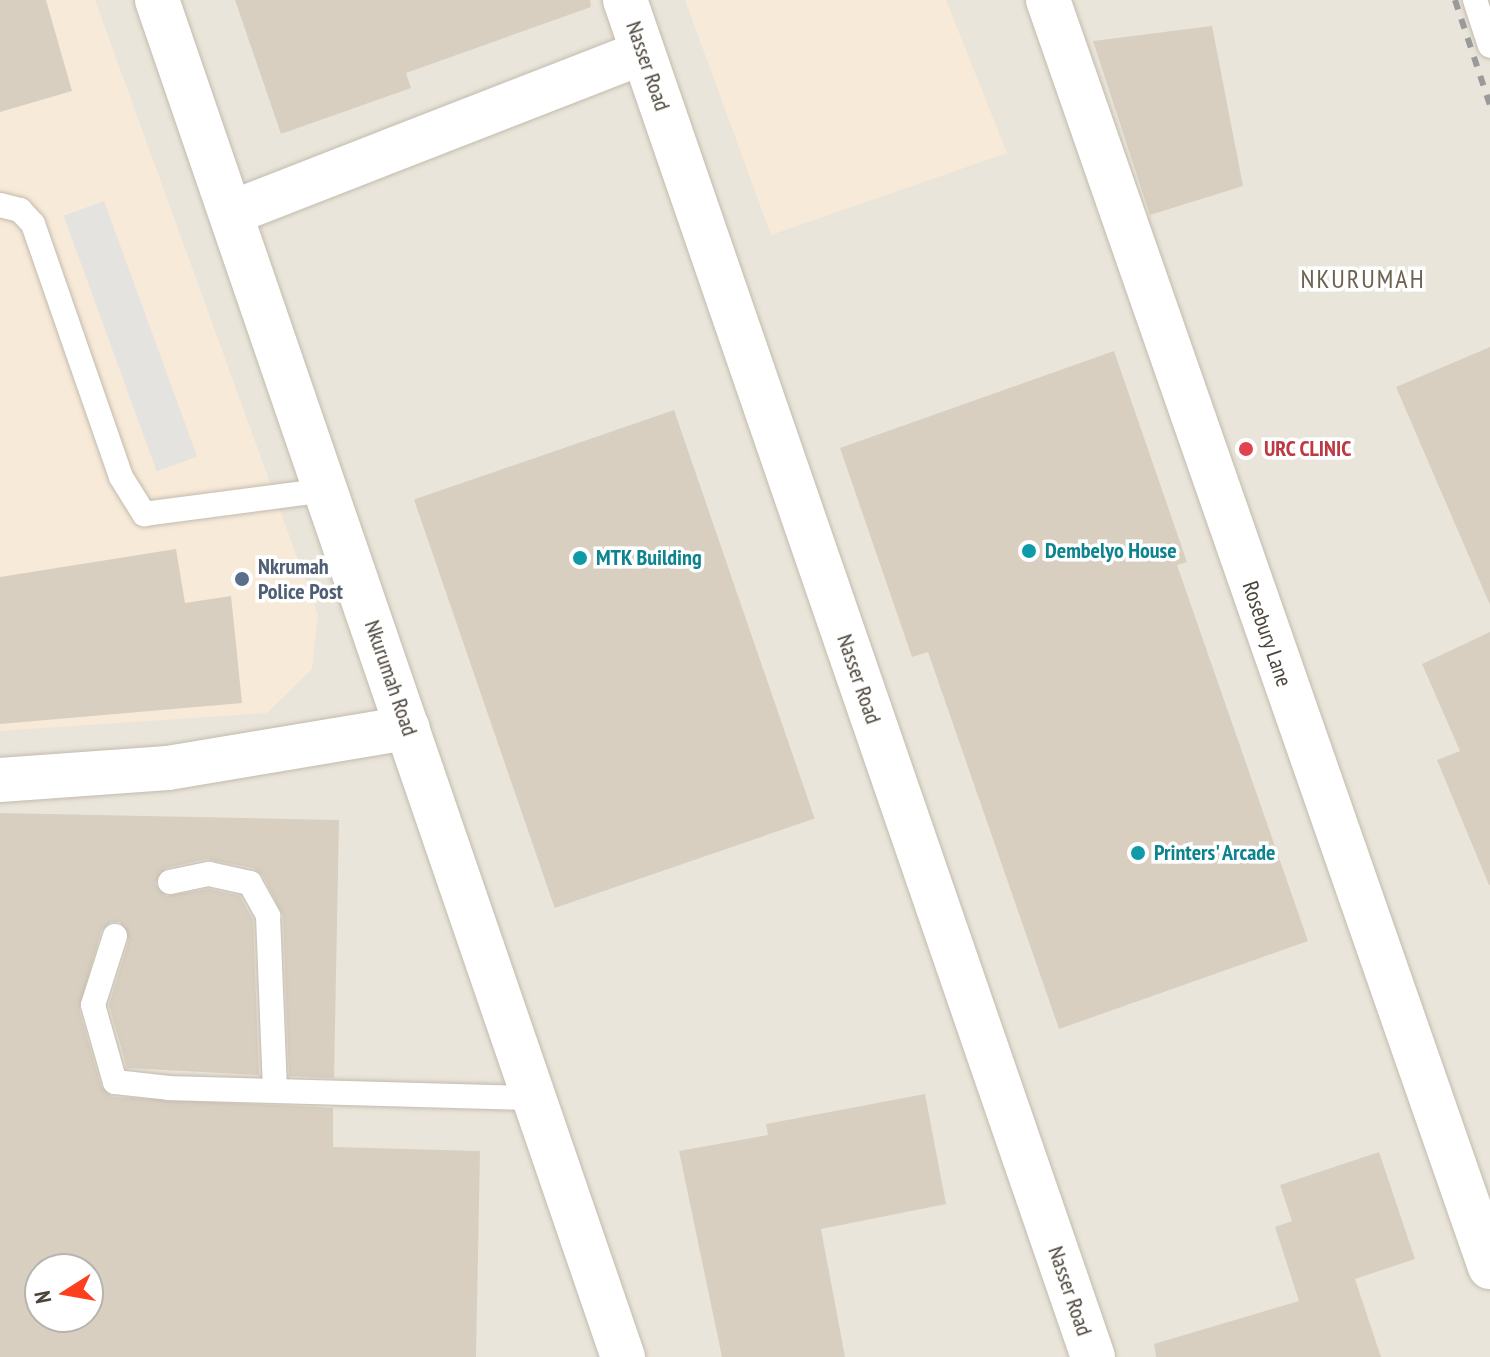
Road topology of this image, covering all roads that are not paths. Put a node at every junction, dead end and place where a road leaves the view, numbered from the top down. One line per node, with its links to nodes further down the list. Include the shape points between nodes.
1 (157, 0): 8 (street, Nkurumah Road)
2 (625, 0): 6 (street, Nasser Road)
3 (1048, 0): 16 (street, Rosebury Lane)
4 (1475, 0): 5 (lane)
5 (1490, 46)
6 (643, 52): 8 (street); 18 (street, Nasser Road)
7 (0, 205): 9 (lane, via 20,210 33,224 121,477 144,514)
8 (231, 213): 9 (street, Nkurumah Road)
9 (327, 490): 10 (street, Nkurumah Road)
10 (408, 728): 11 (street, via 168,768); 15 (street, Nkurumah Road)
11 (0, 780)
12 (170, 882): 14 (lane, via 209,874 250,883 268,916)
13 (115, 936): 14 (lane, via 93,1005 115,1082)
14 (275, 1091): 15 (lane)
15 (534, 1098): 17 (street, Nkurumah Road)
16 (1490, 1267)
17 (623, 1357)
18 (1093, 1357)

